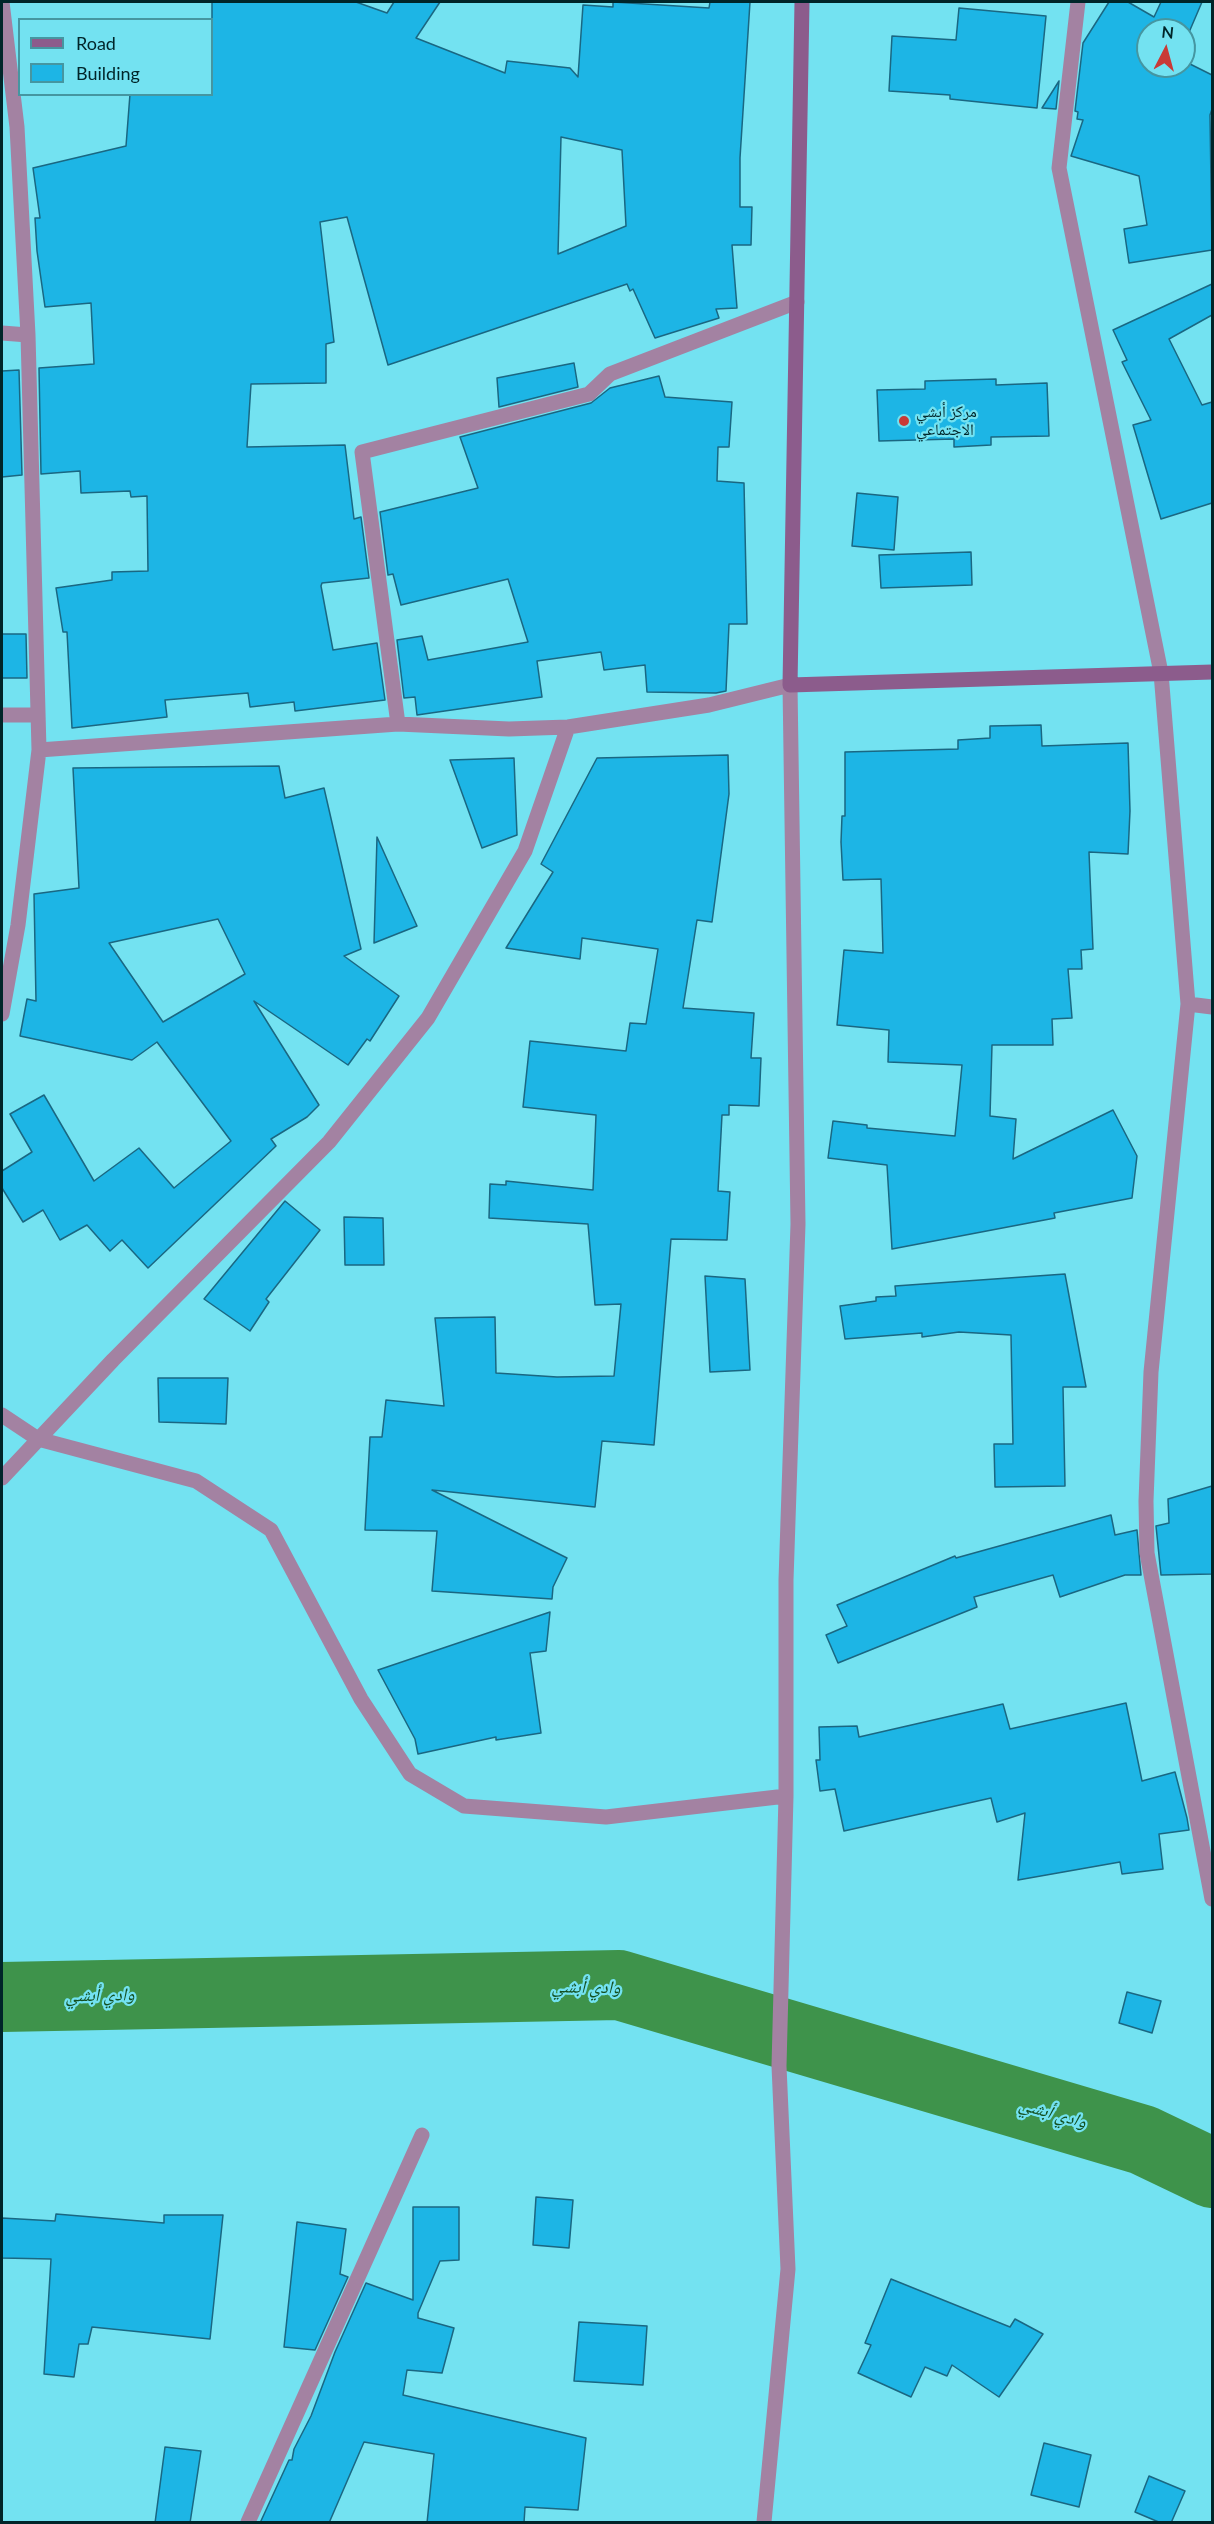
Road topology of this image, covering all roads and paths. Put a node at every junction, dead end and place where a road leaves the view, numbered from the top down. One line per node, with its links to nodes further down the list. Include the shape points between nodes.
1 (2, 2): 6 (street, via 17,127)
2 (802, 2): 4 (street)
3 (1078, 2): 8 (street, via 1059,168)
4 (797, 302): 9 (street); 12 (street, via 610,374 589,394 362,452)
5 (2, 333): 6 (street)
6 (28, 335): 11 (street)
7 (1212, 672): 8 (street)
8 (1161, 673): 9 (street); 15 (street)
9 (790, 685): 13 (street, via 708,705); 21 (street, via 798,1224 786,1580)
10 (2, 715): 11 (street)
11 (38, 715): 14 (street)
12 (398, 724): 13 (street, via 509,729); 14 (street)
13 (568, 727): 19 (street, via 525,851 428,1018 329,1142)
14 (39, 750): 17 (street, via 18,925)
15 (1188, 1004): 16 (street); 22 (street, via 1151,1372 1147,1553)
16 (1212, 1007)
17 (2, 1014)
18 (2, 1415): 19 (street)
19 (38, 1439): 20 (street); 21 (street, via 196,1481 271,1530 361,1699 410,1774 464,1806 606,1817)
20 (2, 1478)
21 (786, 1796): 25 (street, via 779,2066 788,2269)
22 (1212, 1899)
23 (422, 2135): 24 (street)
24 (248, 2523)
25 (764, 2523)

